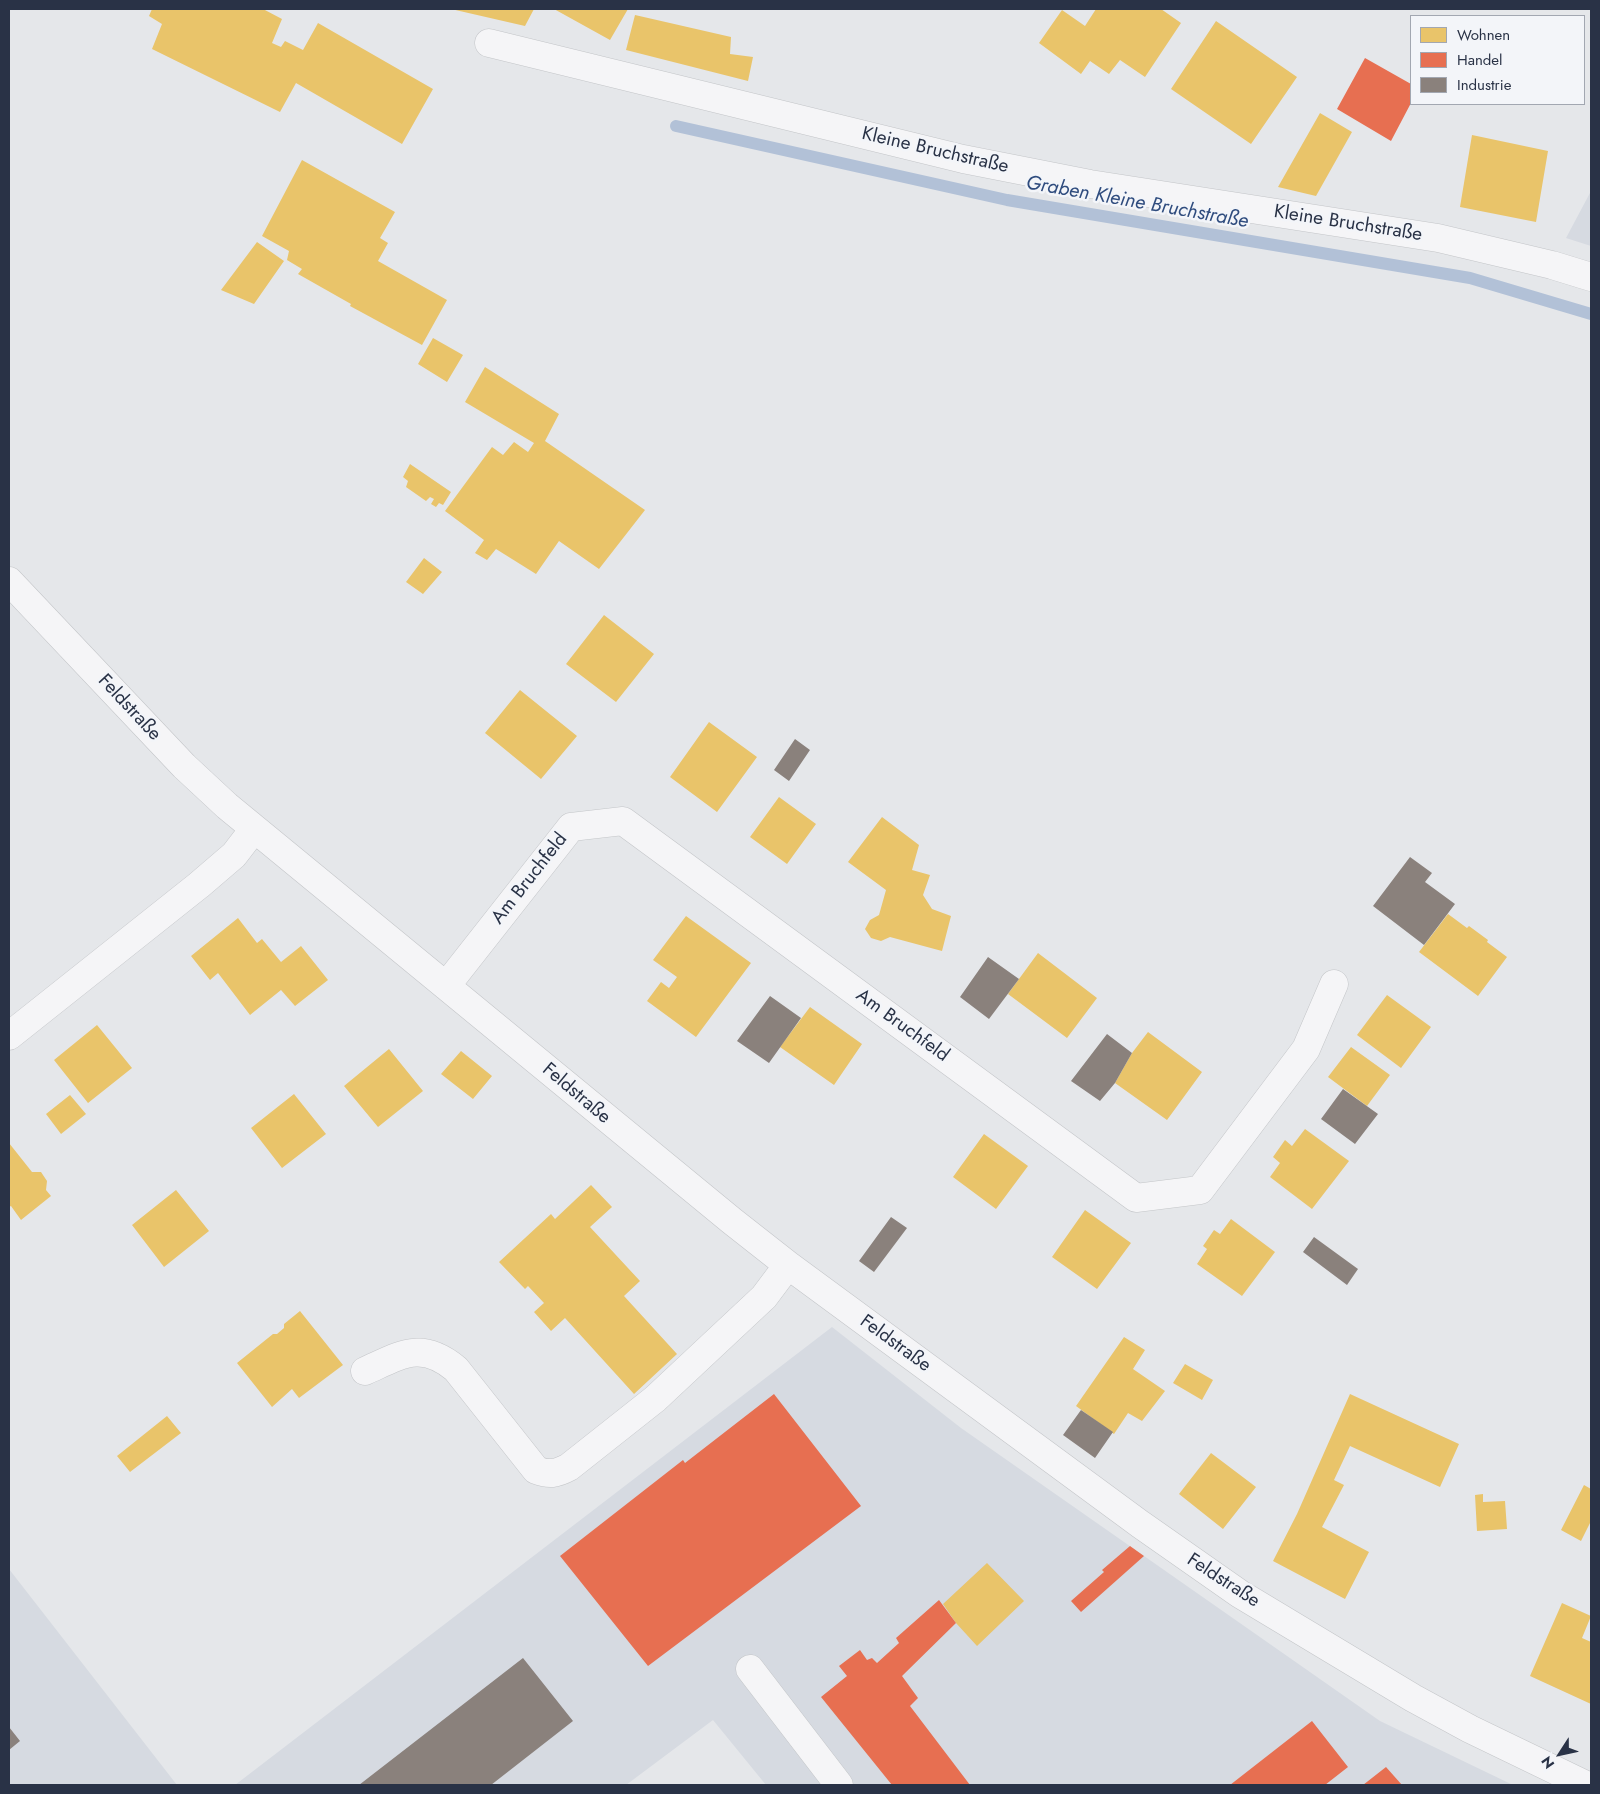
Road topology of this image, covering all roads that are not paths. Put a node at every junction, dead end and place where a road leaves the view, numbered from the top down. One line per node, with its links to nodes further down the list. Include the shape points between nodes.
1 (489, 44): 2 (street, Kleine Bruchstraße, via 962,159 1090,184 1438,238)
2 (1591, 277)
3 (9, 581): 4 (street, Feldstraße, via 184,766)
4 (254, 829): 6 (street, Feldstraße); 7 (street, via 234,855 199,885)
5 (1334, 984): 6 (street, Am Bruchfeld, via 1306,1049 1200,1190 1136,1198 623,821 571,827)
6 (446, 986): 8 (street, Feldstraße)
7 (9, 1036)
8 (788, 1265): 9 (street, via 764,1297 655,1400 557,1473 545,1474 536,1470 456,1368 441,1358 422,1352 402,1355); 12 (street, Feldstraße, via 1240,1594 1413,1698)
9 (365, 1371)
10 (750, 1669): 11 (street)
11 (839, 1785)
12 (1586, 1785)

